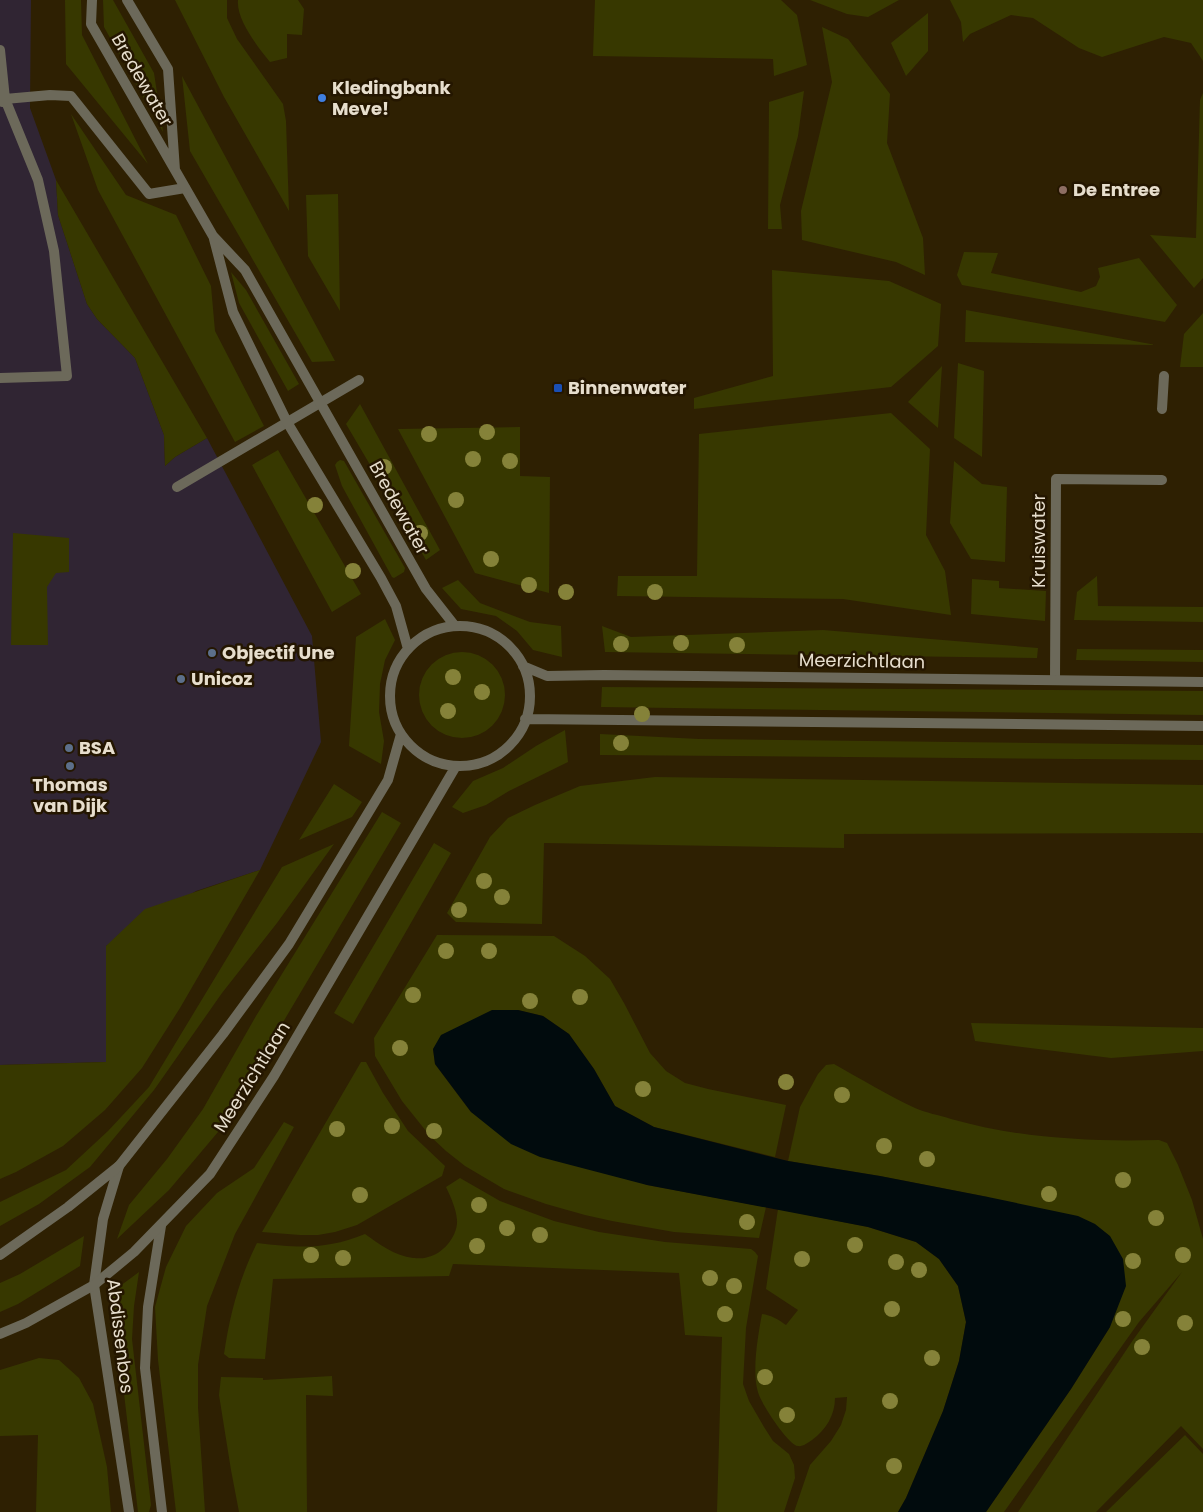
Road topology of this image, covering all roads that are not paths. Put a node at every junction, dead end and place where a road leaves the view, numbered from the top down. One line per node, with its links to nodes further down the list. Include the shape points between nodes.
1 (92, 0): 5 (street, Bredewater, via 91,24)
2 (127, 0): 5 (street, Bredewater, via 168,69)
3 (0, 50): 4 (street)
4 (3, 101): 6 (street, via 50,95 71,96 149,194); 9 (street, via 38,180 54,251 67,376)
5 (176, 174): 6 (street, Bredewater)
6 (185, 188): 7 (street, Bredewater)
7 (213, 236): 11 (street, Bredewater, via 245,270); 13 (street, Bredewater, via 234,312)
8 (1164, 376): 12 (street)
9 (0, 378)
10 (358, 380): 11 (street)
11 (321, 402): 13 (street); 16 (street, Bredewater, via 426,589)
12 (1162, 410)
13 (288, 422): 15 (street); 17 (street, Bredewater, via 396,606)
14 (1162, 480): 19 (street, Kruiswater, via 1056,479)
15 (177, 487)
16 (455, 626): 17 (street, via 429,633); 18 (street, via 476,628 495,636 511,648)
17 (408, 649): 23 (street, via 397,664 391,681 393,717)
18 (522, 666): 19 (street, Meerzichtlaan, via 547,676); 21 (street, via 530,692)
19 (1055, 680): 20 (street, Meerzichtlaan)
20 (1203, 682)
21 (525, 719): 22 (street); 24 (street, via 515,739 499,754 478,764)
22 (1203, 726)
23 (401, 734): 24 (street, via 411,747 425,756); 25 (street, via 388,780 288,944 223,1034)
24 (456, 766): 26 (street, Meerzichtlaan, via 274,1076 210,1174)
25 (119, 1166): 27 (street); 28 (street, Abdissenbos, via 103,1219)
26 (161, 1226): 28 (street, Meerzichtlaan); 31 (street, Abdissenbos, via 148,1307 145,1368)
27 (0, 1255)
28 (94, 1285): 29 (street, Meerzichtlaan); 30 (street, Abdissenbos)
29 (0, 1334)
30 (129, 1512)
31 (162, 1512)

